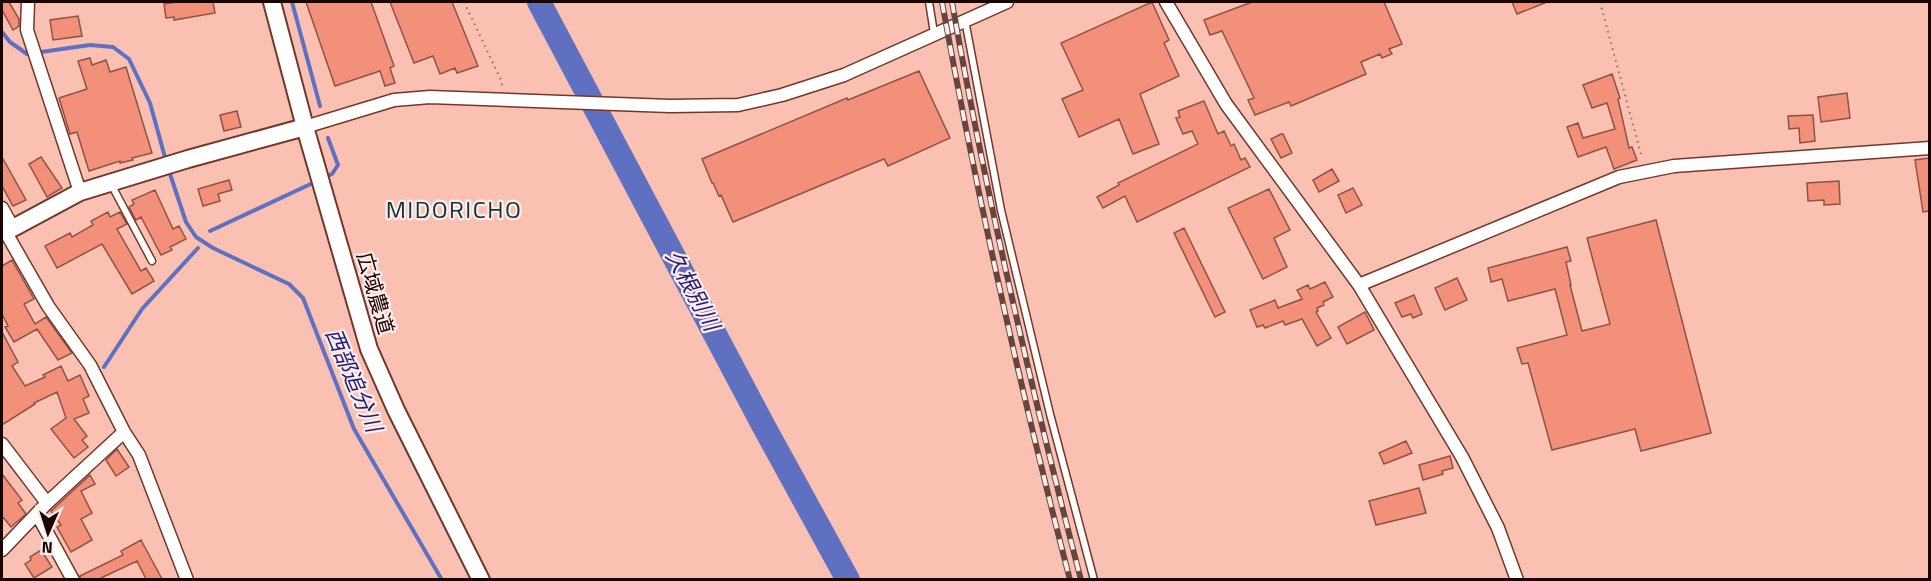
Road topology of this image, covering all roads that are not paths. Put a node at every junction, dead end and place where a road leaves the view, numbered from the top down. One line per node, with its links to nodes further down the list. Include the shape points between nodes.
1 (28, 2): 11 (street, via 27,30)
2 (272, 2): 8 (street, 広域農道)
3 (929, 2): 7 (lane)
4 (1007, 2): 6 (street)
5 (1166, 2): 15 (street, via 1226,104)
6 (965, 20): 7 (street); 24 (lane, via 1001,210)
7 (934, 33): 8 (street, via 843,75 738,105 430,97 394,100)
8 (305, 127): 10 (street); 23 (street, 広域農道, via 369,349)
9 (1929, 148): 15 (street, via 1674,166 1619,177)
10 (111, 182): 11 (street); 14 (lane)
11 (80, 192): 13 (street)
12 (2, 208): 13 (street)
13 (7, 230): 16 (street, via 48,306 90,365)
14 (152, 261)
15 (1359, 285): 25 (street, via 1462,457 1498,528)
16 (124, 432): 18 (street); 22 (street, via 139,455)
17 (4, 451): 18 (street)
18 (47, 503): 19 (street)
19 (37, 514): 20 (street); 21 (street)
20 (2, 550)
21 (73, 579)
22 (187, 579)
23 (481, 579)
24 (1094, 579)
25 (1517, 579)

